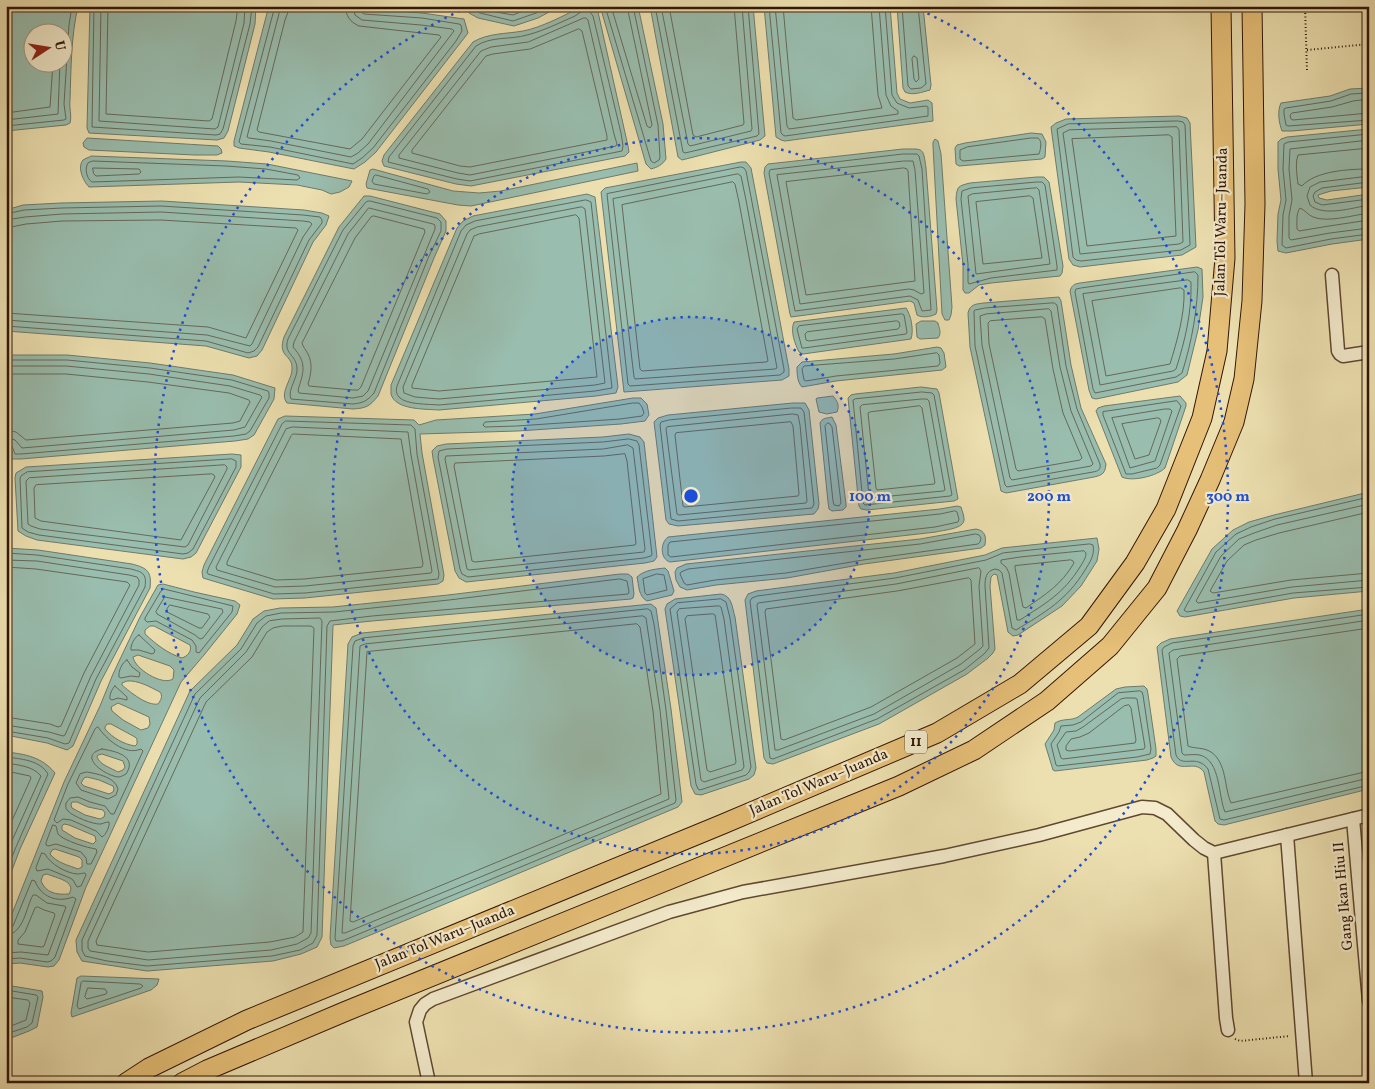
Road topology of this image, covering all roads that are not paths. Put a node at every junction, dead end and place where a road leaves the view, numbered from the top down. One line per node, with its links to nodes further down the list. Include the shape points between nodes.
1 (1221, 6): 11 (highway, Jalan Tol Waru–Juanda / 11, via 1225,258 1217,351 1202,418 1166,509 1135,563 1089,626 1020,684 937,733 247,1020)
2 (1252, 6): 12 (highway, Jalan Tol Waru–Juanda / 11, via 1255,204 1252,301 1244,379 1234,422 1187,530 1157,588 1110,646 1047,701 974,750 899,786 335,1015)
3 (1332, 275): 4 (street, via 1338,352 1343,356)
4 (1369, 352)
5 (1369, 815): 6 (street)
6 (1354, 819): 7 (street); 9 (street, Gang Ikan Hiu II)
7 (1287, 835): 8 (street); 14 (street)
8 (1214, 854): 10 (street); 13 (street, via 1167,814 1155,808 1142,807 1030,837 743,892 669,912 425,1004 416,1022)
9 (1369, 1001)
10 (1228, 1030)
11 (126, 1083)
12 (182, 1083)
13 (429, 1083)
14 (1306, 1083)

